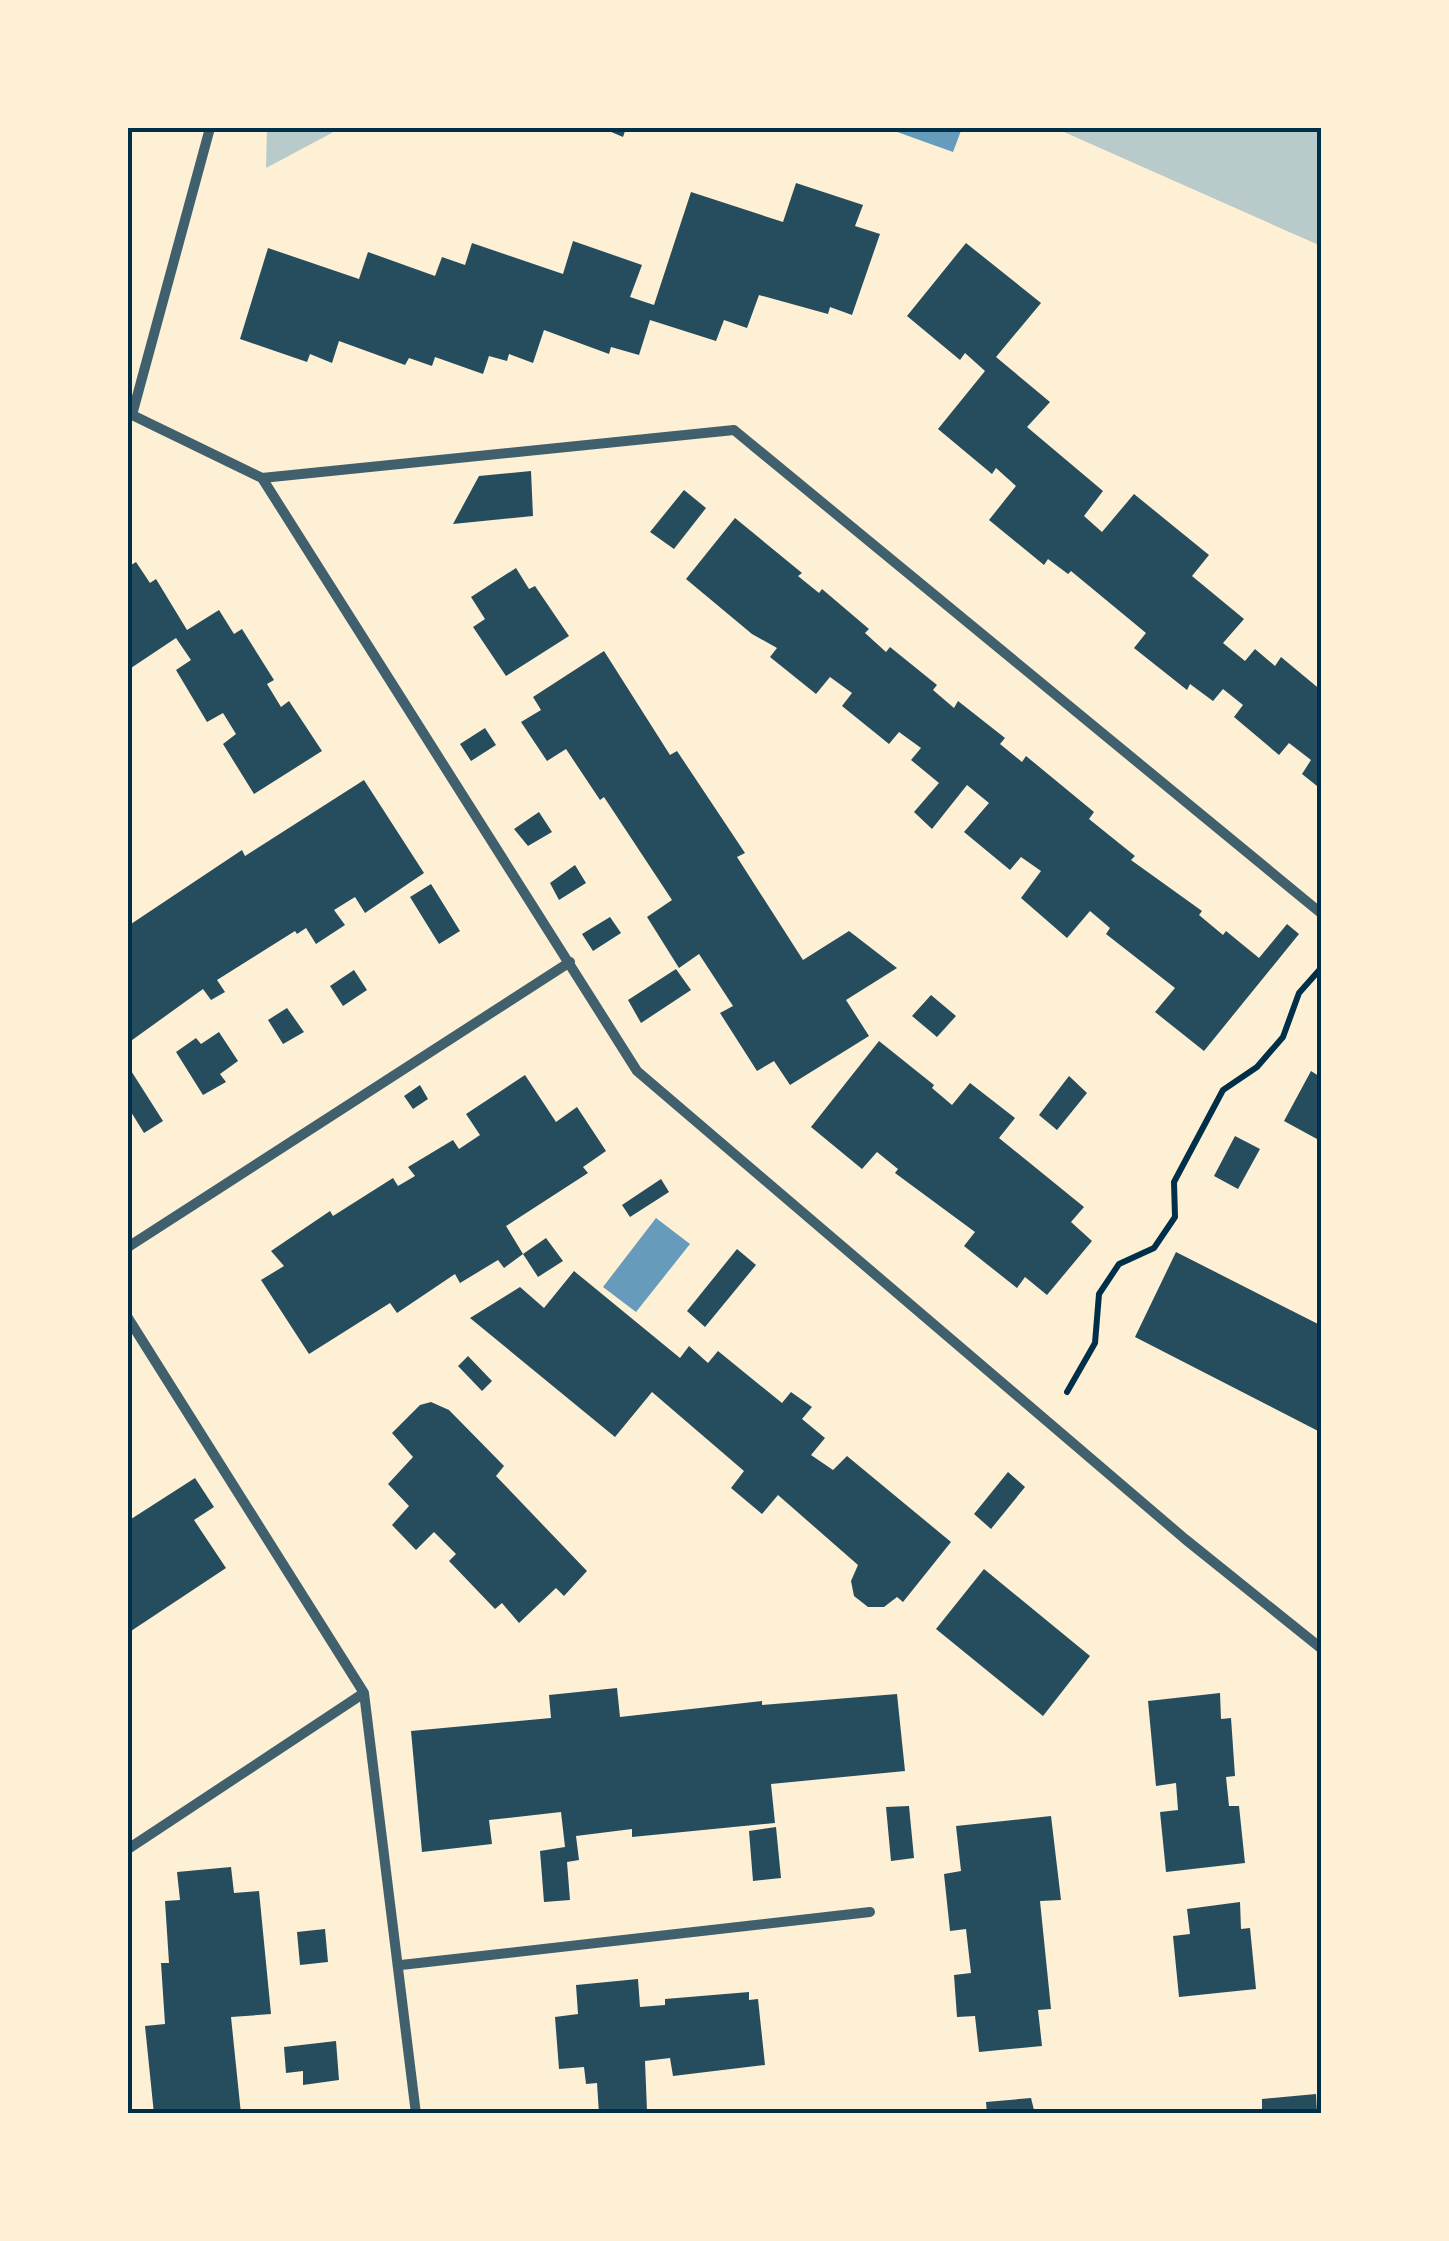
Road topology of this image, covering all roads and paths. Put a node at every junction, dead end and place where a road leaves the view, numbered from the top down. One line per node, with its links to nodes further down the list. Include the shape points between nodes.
1 (210, 128): 2 (street)
2 (130, 414): 3 (street)
3 (262, 478): 4 (street, via 734,430); 5 (street)
4 (1322, 914)
5 (570, 962): 7 (street); 9 (street, via 637,1072)
6 (1322, 967): 9 (path, via 1299,993 1283,1037 1257,1067 1223,1090 1174,1182 1175,1218 1154,1248 1119,1264 1099,1294 1095,1343)
7 (128, 1246)
8 (128, 1318): 11 (street)
9 (1050, 1423): 10 (street)
10 (1322, 1649)
11 (364, 1693): 12 (street); 14 (street)
12 (128, 1849)
13 (870, 1912): 14 (street)
14 (401, 1965): 15 (street)
15 (416, 2114)

